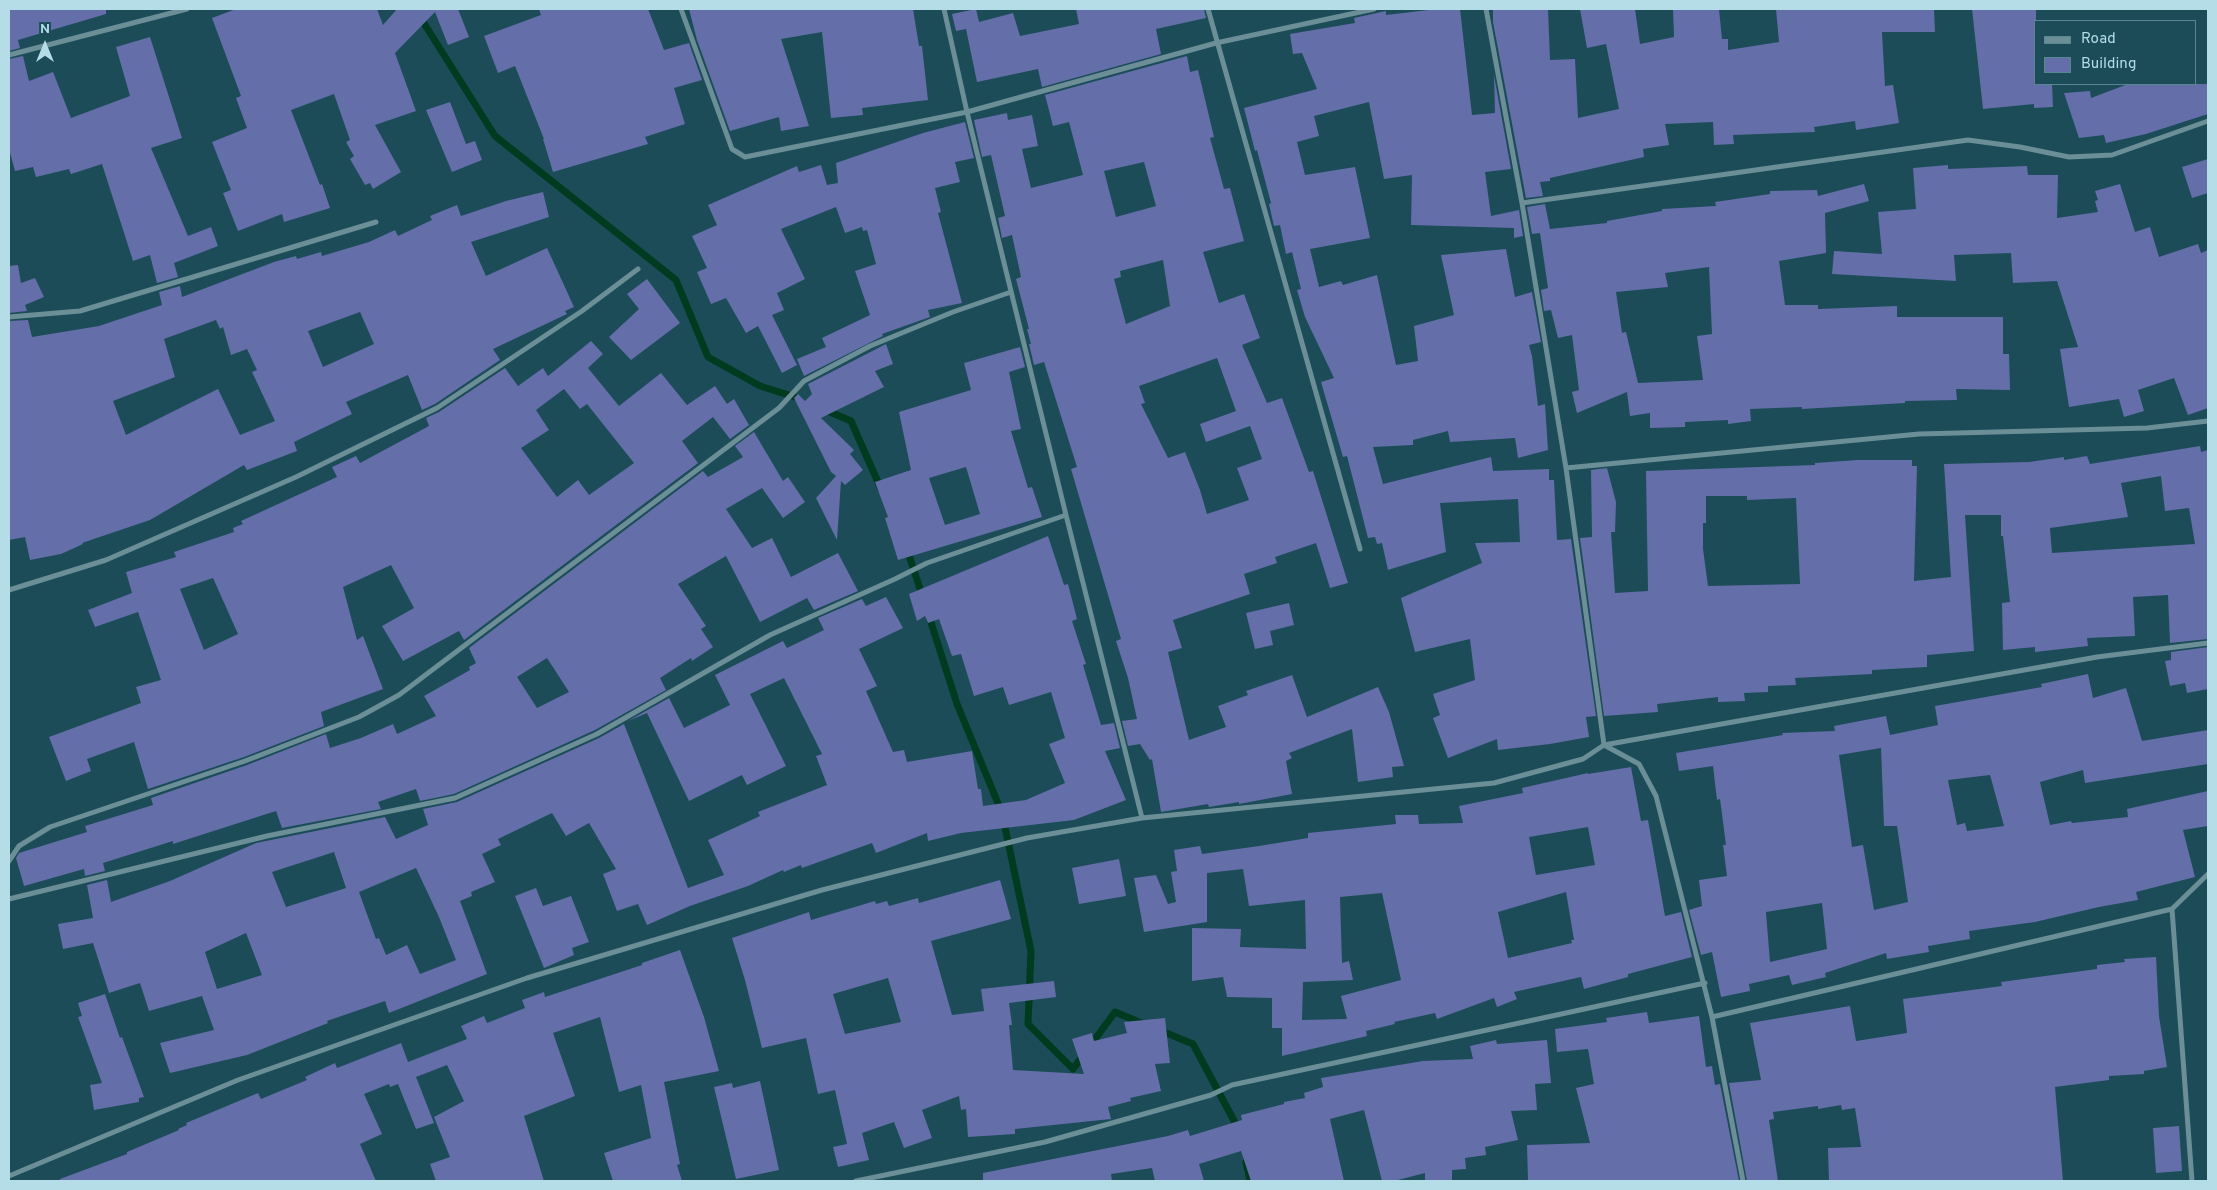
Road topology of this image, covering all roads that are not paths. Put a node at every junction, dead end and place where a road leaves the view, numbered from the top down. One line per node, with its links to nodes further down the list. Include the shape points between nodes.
1 (187, 9): 8 (street)
2 (681, 9): 9 (street, via 732,149 745,157)
3 (944, 9): 9 (street)
4 (1208, 9): 7 (street)
5 (1374, 9): 7 (street)
6 (1486, 9): 11 (street)
7 (1216, 43): 9 (street); 19 (street)
8 (9, 55)
9 (967, 112): 14 (street)
10 (2208, 121): 11 (street, via 2112,155 2069,157 1968,140)
11 (1522, 203): 17 (street)
12 (376, 222): 15 (street, via 80,311)
13 (638, 269): 20 (street, via 582,311 437,408 296,477 106,560)
14 (1011, 292): 18 (street); 24 (street, via 870,346 804,380 779,408 399,695 359,717 254,757 50,827 19,846)
15 (9, 317)
16 (2208, 422): 17 (street, via 2147,428 1919,434)
17 (1566, 468): 22 (street)
18 (1066, 516): 23 (street); 26 (street, via 927,563 770,635 597,734 455,798 267,836)
19 (1360, 549)
20 (9, 590)
21 (2208, 643): 22 (street, via 2097,657)
22 (1604, 745): 23 (street, via 1584,759 1494,784); 28 (street, via 1640,764 1656,796)
23 (1142, 818): 30 (street, via 1027,838 822,890 527,978 238,1080)
24 (9, 861)
25 (2208, 874): 27 (street)
26 (9, 899)
27 (2172, 909): 29 (street); 33 (street)
28 (1705, 983): 29 (street); 31 (street, via 1232,1085 1211,1095 1045,1142)
29 (1712, 1017): 32 (street)
30 (9, 1176)
31 (856, 1181)
32 (1743, 1181)
33 (2192, 1181)

